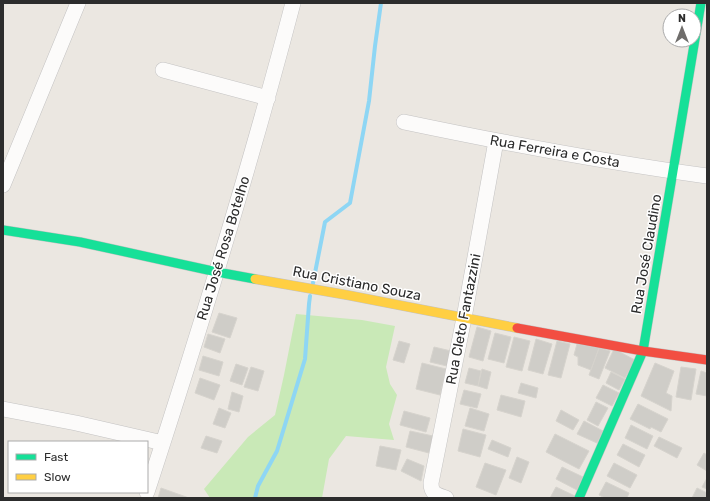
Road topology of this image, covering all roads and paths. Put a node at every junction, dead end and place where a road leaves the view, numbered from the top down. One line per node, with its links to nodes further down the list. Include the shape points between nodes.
1 (78, 3): 10 (street)
2 (293, 3): 5 (street, Rua José Rosa Botelho)
3 (702, 3): 8 (street, Rua José Claudino)
4 (163, 70): 5 (street)
5 (268, 98): 12 (street, Rua José Rosa Botelho)
6 (404, 122): 7 (street, Rua Ferreira e Costa)
7 (496, 141): 8 (street, Rua Ferreira e Costa); 13 (street, Rua Cleto Fantazzini)
8 (674, 172): 9 (street, Rua Ferreira e Costa); 14 (street, Rua José Claudino)
9 (707, 176)
10 (3, 185)
11 (3, 230): 12 (street, Rua Cristiano Souza, via 80,242)
12 (217, 272): 13 (street, Rua Cristiano Souza); 17 (street, Rua José Rosa Botelho)
13 (464, 318): 14 (street, Rua Cristiano Souza); 19 (street, Rua Cleto Fantazzini, via 431,483 432,491)
14 (644, 351): 15 (street, Rua Cristiano Souza); 20 (street, Rua José Claudino)
15 (707, 360)
16 (3, 409): 17 (street)
17 (163, 443): 18 (street, Rua José Rosa Botelho)
18 (148, 489)
19 (441, 496)
20 (579, 498)

